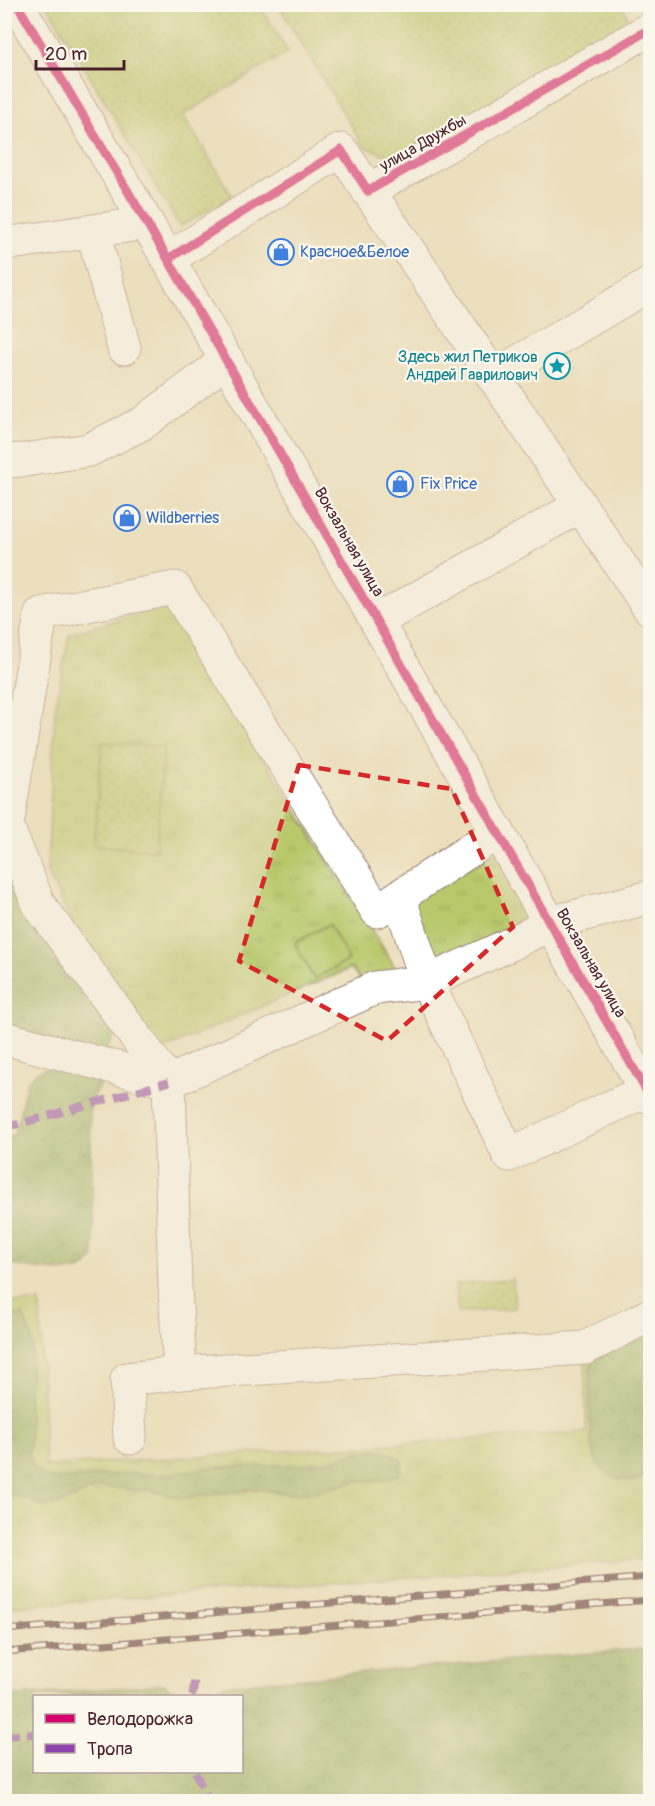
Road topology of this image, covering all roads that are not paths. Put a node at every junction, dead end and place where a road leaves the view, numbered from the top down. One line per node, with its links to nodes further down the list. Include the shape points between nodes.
1 (17, 4): 4 (street, Вокзальная улица)
2 (651, 29): 3 (street, улица Дружбы)
3 (368, 191): 7 (street, улица Дружбы, via 342,150); 11 (street)
4 (147, 223): 5 (street); 7 (street, Вокзальная улица)
5 (93, 231): 6 (street); 9 (street)
6 (4, 244)
7 (168, 259): 10 (street, Вокзальная улица)
8 (651, 284): 11 (street)
9 (123, 348)
10 (227, 360): 12 (street, via 143,423 89,450); 15 (street, Вокзальная улица)
11 (493, 378): 13 (street)
12 (4, 461)
13 (580, 507): 14 (street); 15 (street)
14 (651, 609)
15 (376, 621): 17 (street, Вокзальная улица)
16 (16, 691): 18 (street); 19 (street, via 41,614 175,588 377,911)
17 (498, 832): 19 (street); 21 (street, Вокзальная улица)
18 (6, 835): 24 (street, via 39,905)
19 (399, 897): 22 (street)
20 (651, 897): 21 (street)
21 (551, 923): 22 (street); 25 (street, Вокзальная улица)
22 (427, 982): 24 (street, via 375,988); 25 (street, via 509,1155)
23 (4, 1038): 24 (street)
24 (170, 1082): 27 (street)
25 (649, 1093)
26 (651, 1315): 27 (street, via 585,1348)
27 (180, 1373): 28 (street, via 127,1379)
28 (130, 1438)

